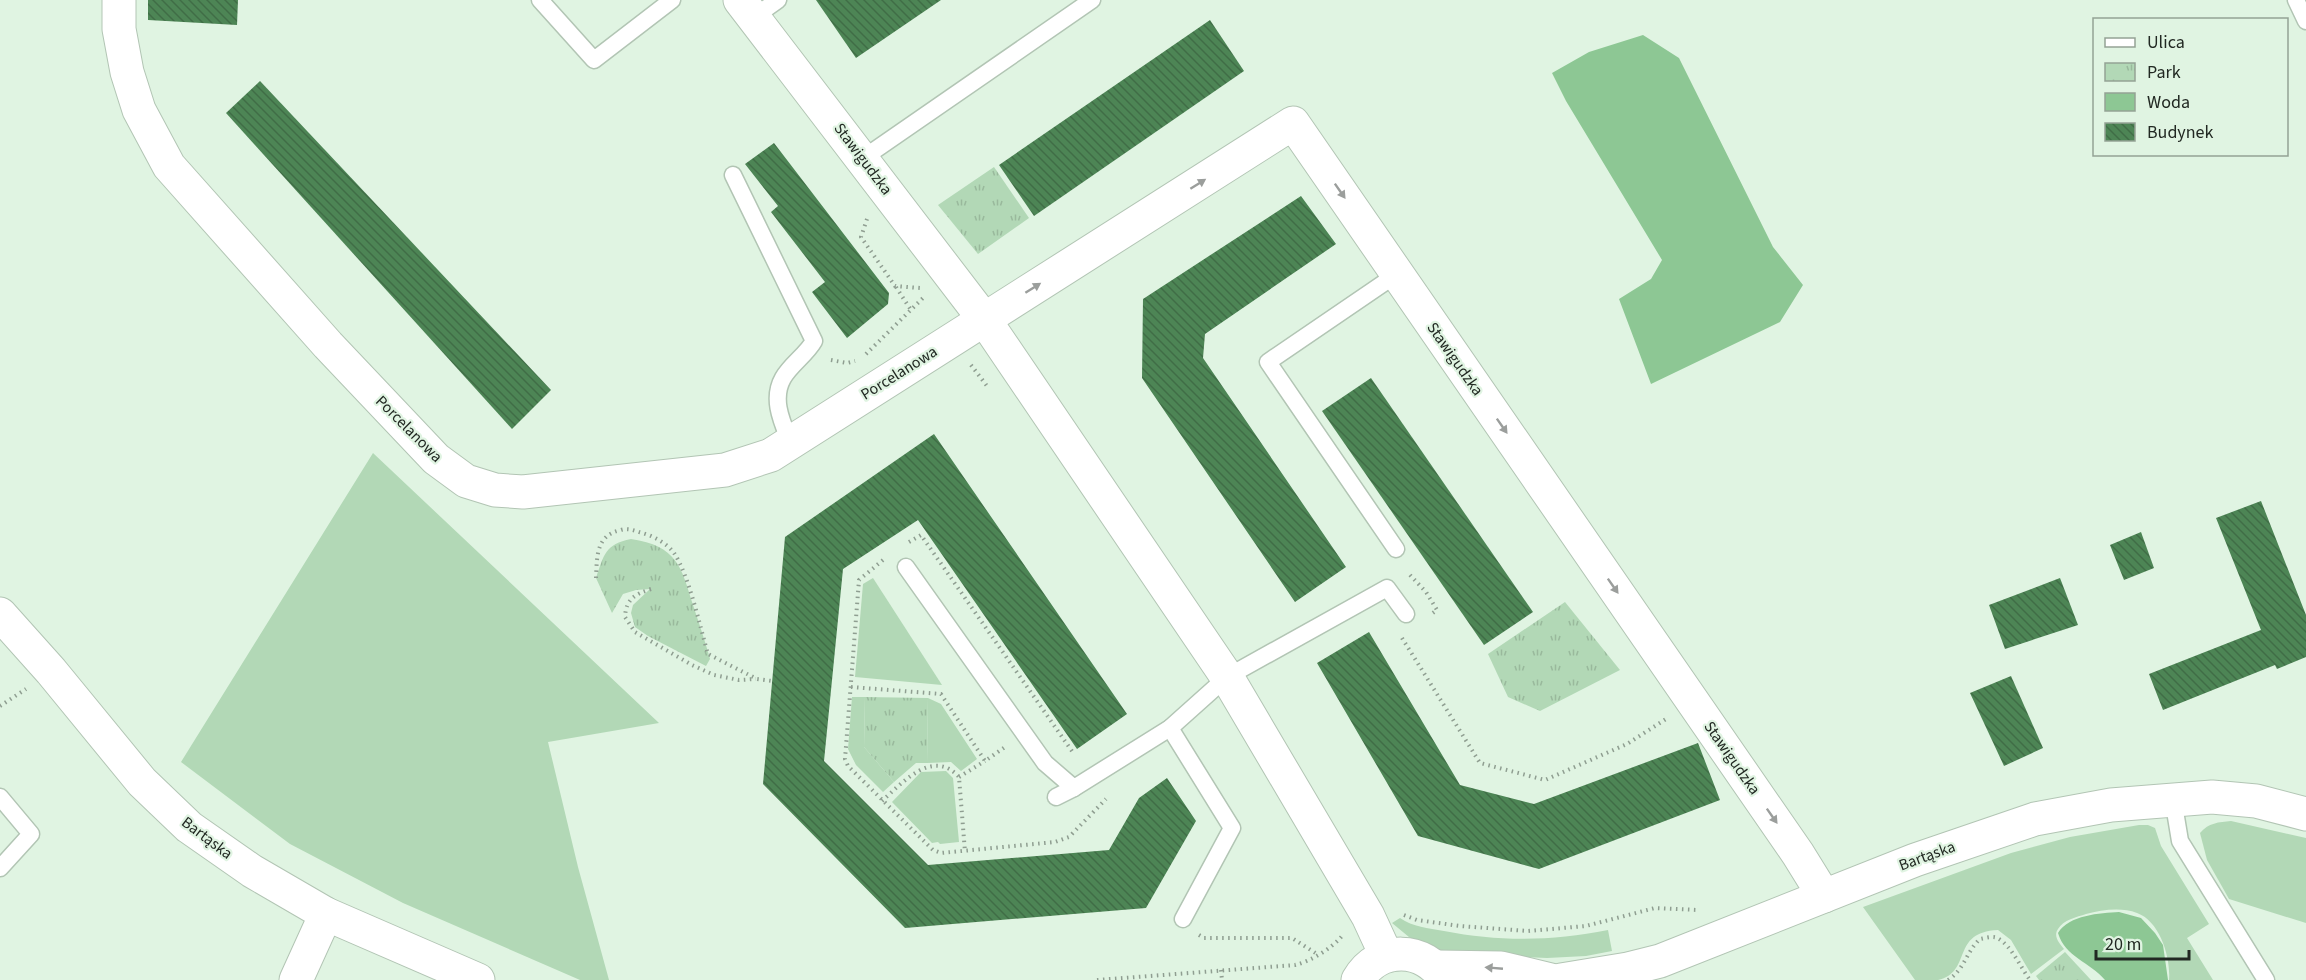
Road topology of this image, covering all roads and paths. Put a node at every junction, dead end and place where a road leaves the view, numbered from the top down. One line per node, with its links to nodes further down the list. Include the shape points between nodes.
1 (119, 0): 20 (street, Porcelanowa, via 119,29 130,81 139,110 170,166 403,425 436,459 466,481 495,490 523,492 725,470 771,455)
2 (672, 0): 5 (lane, via 594,60)
3 (1092, 0): 8 (lane)
4 (2296, 0): 7 (lane)
5 (543, 1)
6 (757, 6): 8 (street, Stawigudzka)
7 (2306, 21)
8 (862, 159): 16 (street, Stawigudzka)
9 (733, 175): 20 (lane, via 814,341 783,378 777,397)
10 (868, 215): 12 (path, via 861,237)
11 (1397, 274): 16 (street, Stawigudzka, one-way to 11, via 1293,123); 21 (lane, via 1268,362); 34 (street, Stawigudzka, one-way to 34)
12 (895, 286): 13 (path); 15 (path)
13 (922, 288)
14 (932, 288): 15 (path)
15 (911, 311): 17 (path)
16 (984, 320): 20 (street, Porcelanowa); 30 (street, Stawigudzka)
17 (860, 360)
18 (960, 362): 19 (path, via 970,364)
19 (987, 386)
20 (790, 442)
21 (1396, 549)
22 (906, 567): 36 (lane)
23 (1408, 573): 28 (path, via 1437,610)
24 (596, 578): 31 (path, via 601,542 609,532 625,529 652,535 673,551 682,569 708,654)
25 (651, 589): 31 (path, via 637,593 626,604 624,617 635,632 714,675)
26 (0, 614): 49 (street, Bartąska, via 142,782 189,827 252,871)
27 (1406, 614): 30 (lane, via 1387,588)
28 (1427, 616)
29 (1400, 634): 34 (path, via 1480,763 1527,776 1545,780 1627,744)
30 (1227, 677): 35 (lane); 55 (street, Stawigudzka, via 1368,916)
31 (757, 679): 32 (path)
32 (772, 681)
33 (851, 687): 37 (path, via 941,694)
34 (1694, 702): 47 (street, Stawigudzka, one-way to 47)
35 (1170, 728): 39 (lane); 51 (lane, via 1232,828)
36 (1025, 735): 37 (path); 39 (lane, via 1045,763)
37 (985, 761): 38 (path)
38 (959, 777): 43 (path, via 947,766 918,769); 45 (path)
39 (1074, 788): 41 (lane)
40 (0, 797): 46 (lane, via 31,834)
41 (1056, 797)
42 (2173, 799): 44 (street, Bartąska, via 2256,801); 47 (street, Bartąska, via 2034,819); 67 (lane, via 2180,842)
43 (882, 801)
44 (2306, 814)
45 (966, 852)
46 (0, 868)
47 (1824, 896): 64 (street, Bartąska, via 1660,961)
48 (1708, 911): 50 (path, via 1655,908 1586,926 1528,931 1417,920)
49 (326, 914): 58 (street); 59 (street, Bartąska)
50 (1401, 914)
51 (1183, 919)
52 (1346, 930): 54 (path, via 1335,944)
53 (1196, 933): 54 (path, via 1204,938 1292,938)
54 (1317, 954): 56 (path, via 1308,962 1295,965)
55 (1386, 955): 57 (street, via 1418,956); 62 (street, via 1363,971)
56 (1221, 970): 60 (path); 61 (path)
57 (1441, 974): 63 (street, one-way to 57, via 1501,968)
58 (296, 980)
59 (478, 980)
60 (1097, 980)
61 (1222, 980)
62 (1358, 980)
63 (1551, 980)
64 (1561, 980)
65 (1948, 980): 66 (path, via 1963,967 1980,939 1994,937 2005,945)
66 (2030, 980)
67 (2266, 980)

